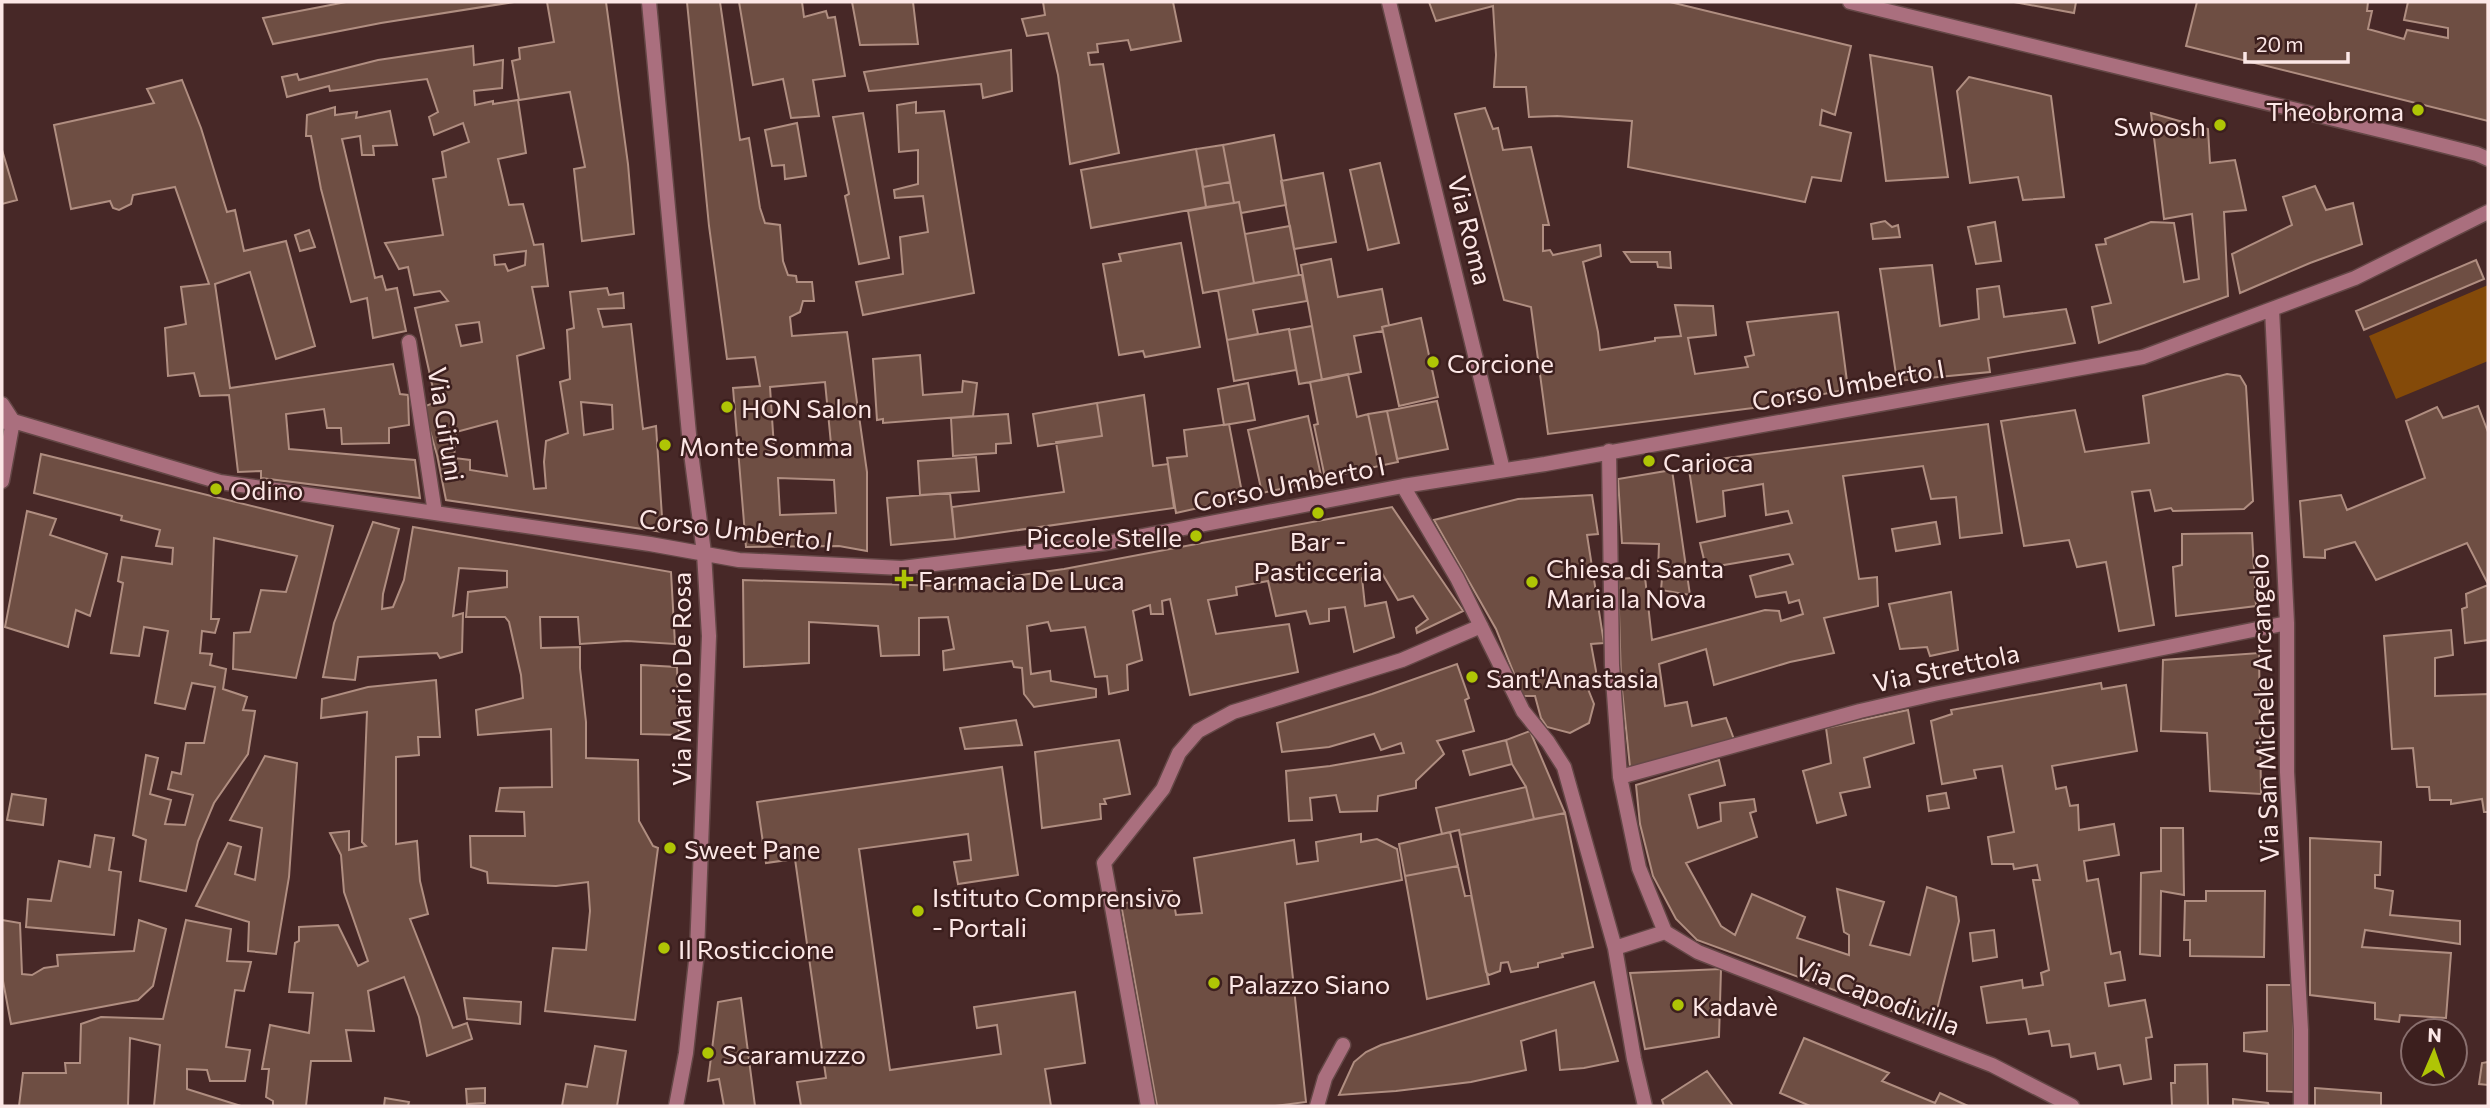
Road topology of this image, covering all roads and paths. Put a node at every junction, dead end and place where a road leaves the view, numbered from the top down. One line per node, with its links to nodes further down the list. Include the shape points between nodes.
1 (649, 2): 15 (street, Via Mario De Rosa)
2 (1390, 2): 11 (street, Via Roma)
3 (1850, 2): 4 (street)
4 (2488, 159)
5 (2488, 212): 6 (street, Corso Umberto I, via 2355,278)
6 (2272, 309): 10 (street, Corso Umberto I, via 2143,358); 16 (street, Via San Michele Arcangelo)
7 (409, 342): 14 (street, Via Gifuni)
8 (2, 404): 9 (street)
9 (7, 421): 12 (street); 14 (street, Corso Umberto I, via 220,482)
10 (1608, 451): 11 (street, Corso Umberto I); 18 (street, via 1612,665)
11 (1503, 470): 13 (street, Corso Umberto I)
12 (2, 481)
13 (1403, 486): 15 (street, Corso Umberto I, via 1106,543 953,564 902,568 806,564); 17 (street)
14 (435, 513): 15 (street, Corso Umberto I)
15 (704, 553): 22 (street, Via Mario De Rosa, via 709,636 699,923)
16 (2287, 623): 18 (street, Via Strettola, via 1860,711); 27 (street, Via San Michele Arcangelo, via 2287,772)
17 (1481, 626): 20 (street, via 1522,711 1564,767); 23 (street, via 1402,660 1233,712 1198,731 1179,753 1163,789 1104,863)
18 (1620, 777): 19 (street, via 1639,868)
19 (1665, 932): 20 (street); 26 (street, Via Capodivilla, via 1698,952 1992,1065)
20 (1615, 948): 25 (street)
21 (1343, 1045): 24 (street, via 1325,1078)
22 (676, 1106)
23 (1148, 1106)
24 (1317, 1106)
25 (1646, 1106)
26 (2072, 1106)
27 (2301, 1106)

